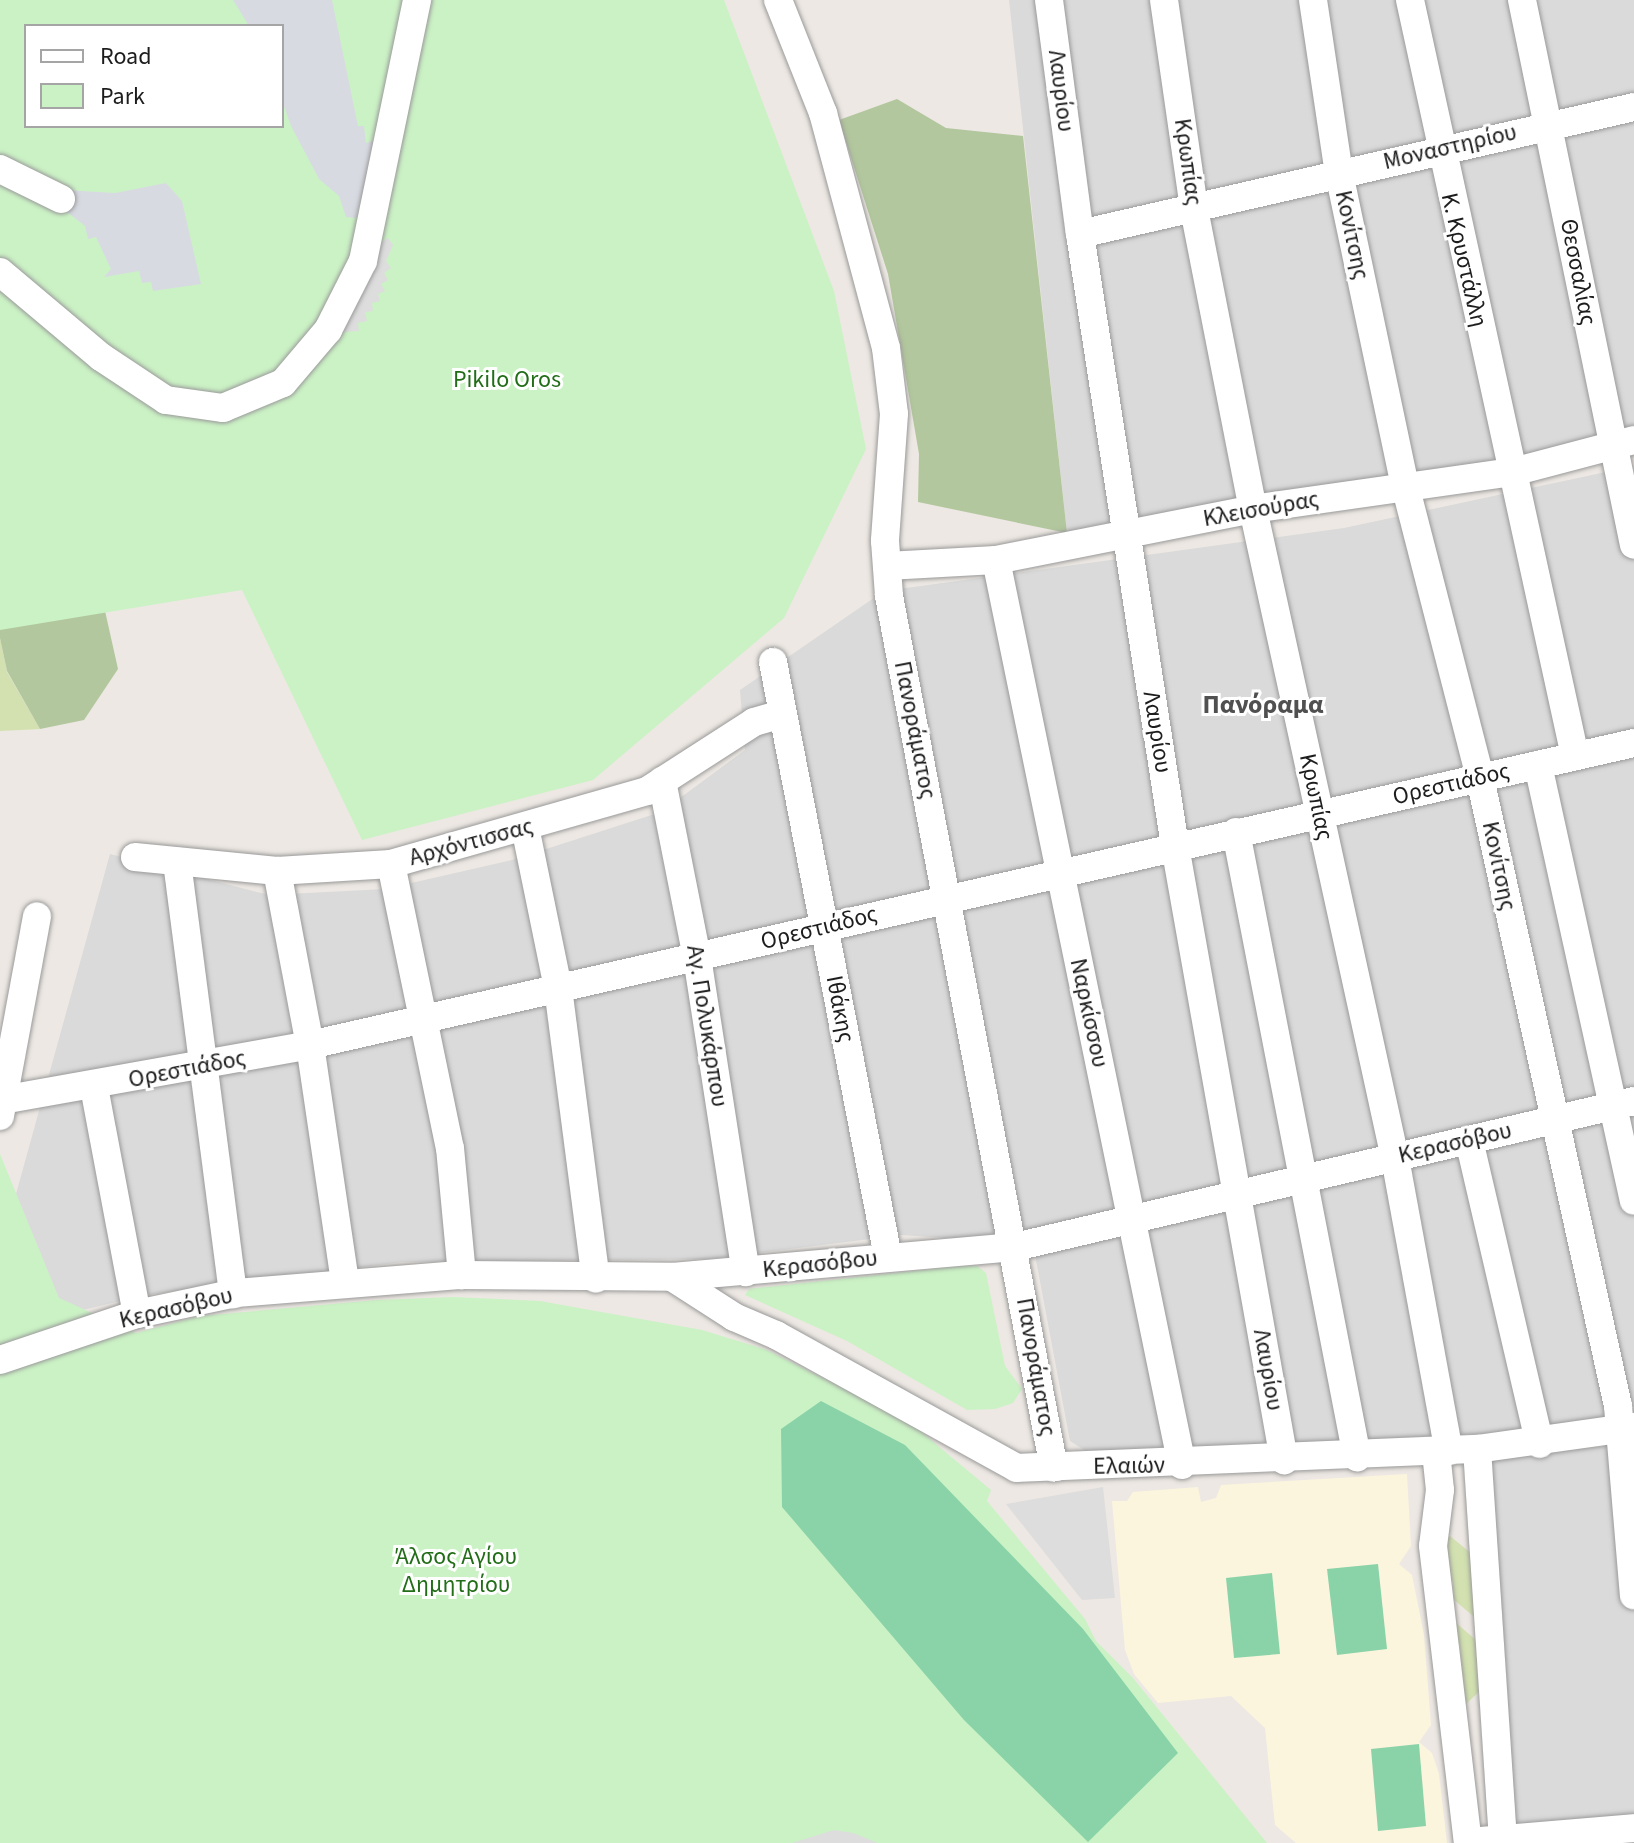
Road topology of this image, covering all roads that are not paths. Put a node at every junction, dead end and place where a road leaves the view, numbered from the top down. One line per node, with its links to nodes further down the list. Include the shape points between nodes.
1 (417, 0): 16 (street, via 363,261 328,330 283,383 223,408 166,400 101,357)
2 (778, 0): 24 (street, Πανοράματος, via 823,113 886,348 894,414)
3 (1049, 0): 15 (street, Λαυρίου)
4 (1164, 0): 14 (street, Κρωπίας)
5 (1313, 0): 12 (street, Κονίτσης)
6 (1410, 0): 10 (street, Κ. Κρυστάλλη)
7 (1522, 0): 9 (street, Θεσσαλίας)
8 (1634, 107): 9 (street, Μοναστηρίου)
9 (1549, 124): 10 (street, Μοναστηρίου); 17 (street, Θεσσαλίας)
10 (1439, 150): 12 (street, Μοναστηρίου); 18 (street, Κ. Κρυστάλλη)
11 (0, 169): 13 (street)
12 (1339, 173): 14 (street, Μοναστηρίου); 19 (street, Κονίτσης)
13 (61, 199)
14 (1194, 209): 15 (street, Μοναστηρίου); 20 (street, Κρωπίας)
15 (1080, 234): 21 (street, Λαυρίου)
16 (0, 272)
17 (1623, 443): 18 (street, Κλεισούρας); 22 (street, Θεσσαλίας)
18 (1513, 472): 19 (street, Κλεισούρας); 28 (street, Κ. Κρυστάλλη)
19 (1405, 485): 20 (street, Κλεισούρας); 30 (street, Κονίτσης)
20 (1253, 509): 21 (street, Κλεισούρας); 32 (street, Κρωπίας)
21 (1127, 536): 23 (street, Κλεισούρας); 35 (street, Λαυρίου)
22 (1634, 545)
23 (996, 560): 24 (street, Κλεισούρας); 40 (street, Ναρκίσσου)
24 (887, 566): 41 (street, Πανοράματος)
25 (773, 662): 26 (street, Ιθάκης)
26 (782, 714): 31 (street, Αρχόντισσας, via 754,722); 43 (street, Ιθάκης)
27 (1634, 743): 28 (street, Ορεστιάδος)
28 (1575, 756): 29 (street, Ορεστιάδος)
29 (1538, 765): 30 (street, Ορεστιάδος); 50 (street)
30 (1480, 778): 32 (street, Ορεστιάδος); 52 (street, Κονίτσης)
31 (662, 781): 33 (street, Αρχόντισσας, via 647,791); 44 (street, Αγ. Πολυκάρπου)
32 (1319, 813): 34 (street, Ορεστιάδος); 54 (street, Κρωπίας)
33 (525, 827): 38 (street, Αρχόντισσας); 45 (street)
34 (1236, 832): 35 (street, Ορεστιάδος); 55 (street)
35 (1175, 846): 40 (street, Ορεστιάδος); 56 (street, Λαυρίου)
36 (135, 857): 37 (street, Αρχόντισσας)
37 (177, 862): 39 (street, Αρχόντισσας); 48 (street)
38 (391, 864): 39 (street, Αρχόντισσας); 46 (street)
39 (277, 871): 47 (street)
40 (1060, 871): 41 (street, Ορεστιάδος); 58 (street, Ναρκίσσου)
41 (948, 896): 43 (street, Ορεστιάδος); 59 (street, Πανοράματος)
42 (37, 916): 51 (street)
43 (824, 928): 44 (street, Ορεστιάδος); 60 (street, Ιθάκης)
44 (697, 957): 45 (street, Ορεστιάδος); 61 (street, Αγ. Πολυκάρπου)
45 (558, 988): 46 (street, Ορεστιάδος); 64 (street)
46 (425, 1018): 47 (street, Ορεστιάδος); 62 (street, via 450,1148)
47 (310, 1045): 48 (street, Ορεστιάδος); 65 (street)
48 (203, 1065): 49 (street, Ορεστιάδος); 66 (street)
49 (94, 1087): 51 (street, Ορεστιάδος); 67 (street)
50 (1623, 1104): 52 (street, Κερασόβου); 57 (street)
51 (1, 1108)
52 (1554, 1120): 53 (street, Κερασόβου); 69 (street, Κονίτσης)
53 (1469, 1140): 54 (street, Κερασόβου); 70 (street)
54 (1395, 1158): 55 (street, Κερασόβου); 71 (street, Κρωπίας)
55 (1305, 1179): 56 (street, Κερασόβου); 72 (street)
56 (1237, 1195): 58 (street, Κερασόβου); 73 (street, Λαυρίου)
57 (1634, 1201)
58 (1131, 1220): 59 (street, Κερασόβου); 74 (street, Ναρκίσσου)
59 (1015, 1247): 60 (street, Κερασόβου); 75 (street, Πανοράματος)
60 (888, 1257): 61 (street, Κερασόβου)
61 (746, 1272): 63 (street, Κερασόβου)
62 (462, 1275): 64 (street, Κερασόβου); 65 (street, Κερασόβου)
63 (672, 1277): 64 (street, Κερασόβου); 75 (street, Ελαιών, via 734,1317 811,1354 1001,1463)
64 (596, 1279)
65 (345, 1283): 66 (street, Κερασόβου)
66 (233, 1294): 67 (street, Κερασόβου)
67 (137, 1314): 68 (street, Κερασόβου)
68 (0, 1360)
69 (1627, 1429): 70 (street, Ελαιών); 76 (street, Κονίτσης)
70 (1540, 1444): 71 (street, Ελαιών)
71 (1454, 1451): 72 (street, Ελαιών); 78 (street); 79 (street, via 1440,1490 1433,1546)
72 (1357, 1457): 73 (street, Ελαιών)
73 (1284, 1460): 74 (street, Ελαιών)
74 (1182, 1465): 75 (street, Ελαιών)
75 (1054, 1468)
76 (1634, 1595)
77 (1634, 1828): 78 (street)
78 (1503, 1841): 79 (street)
79 (1468, 1842)

